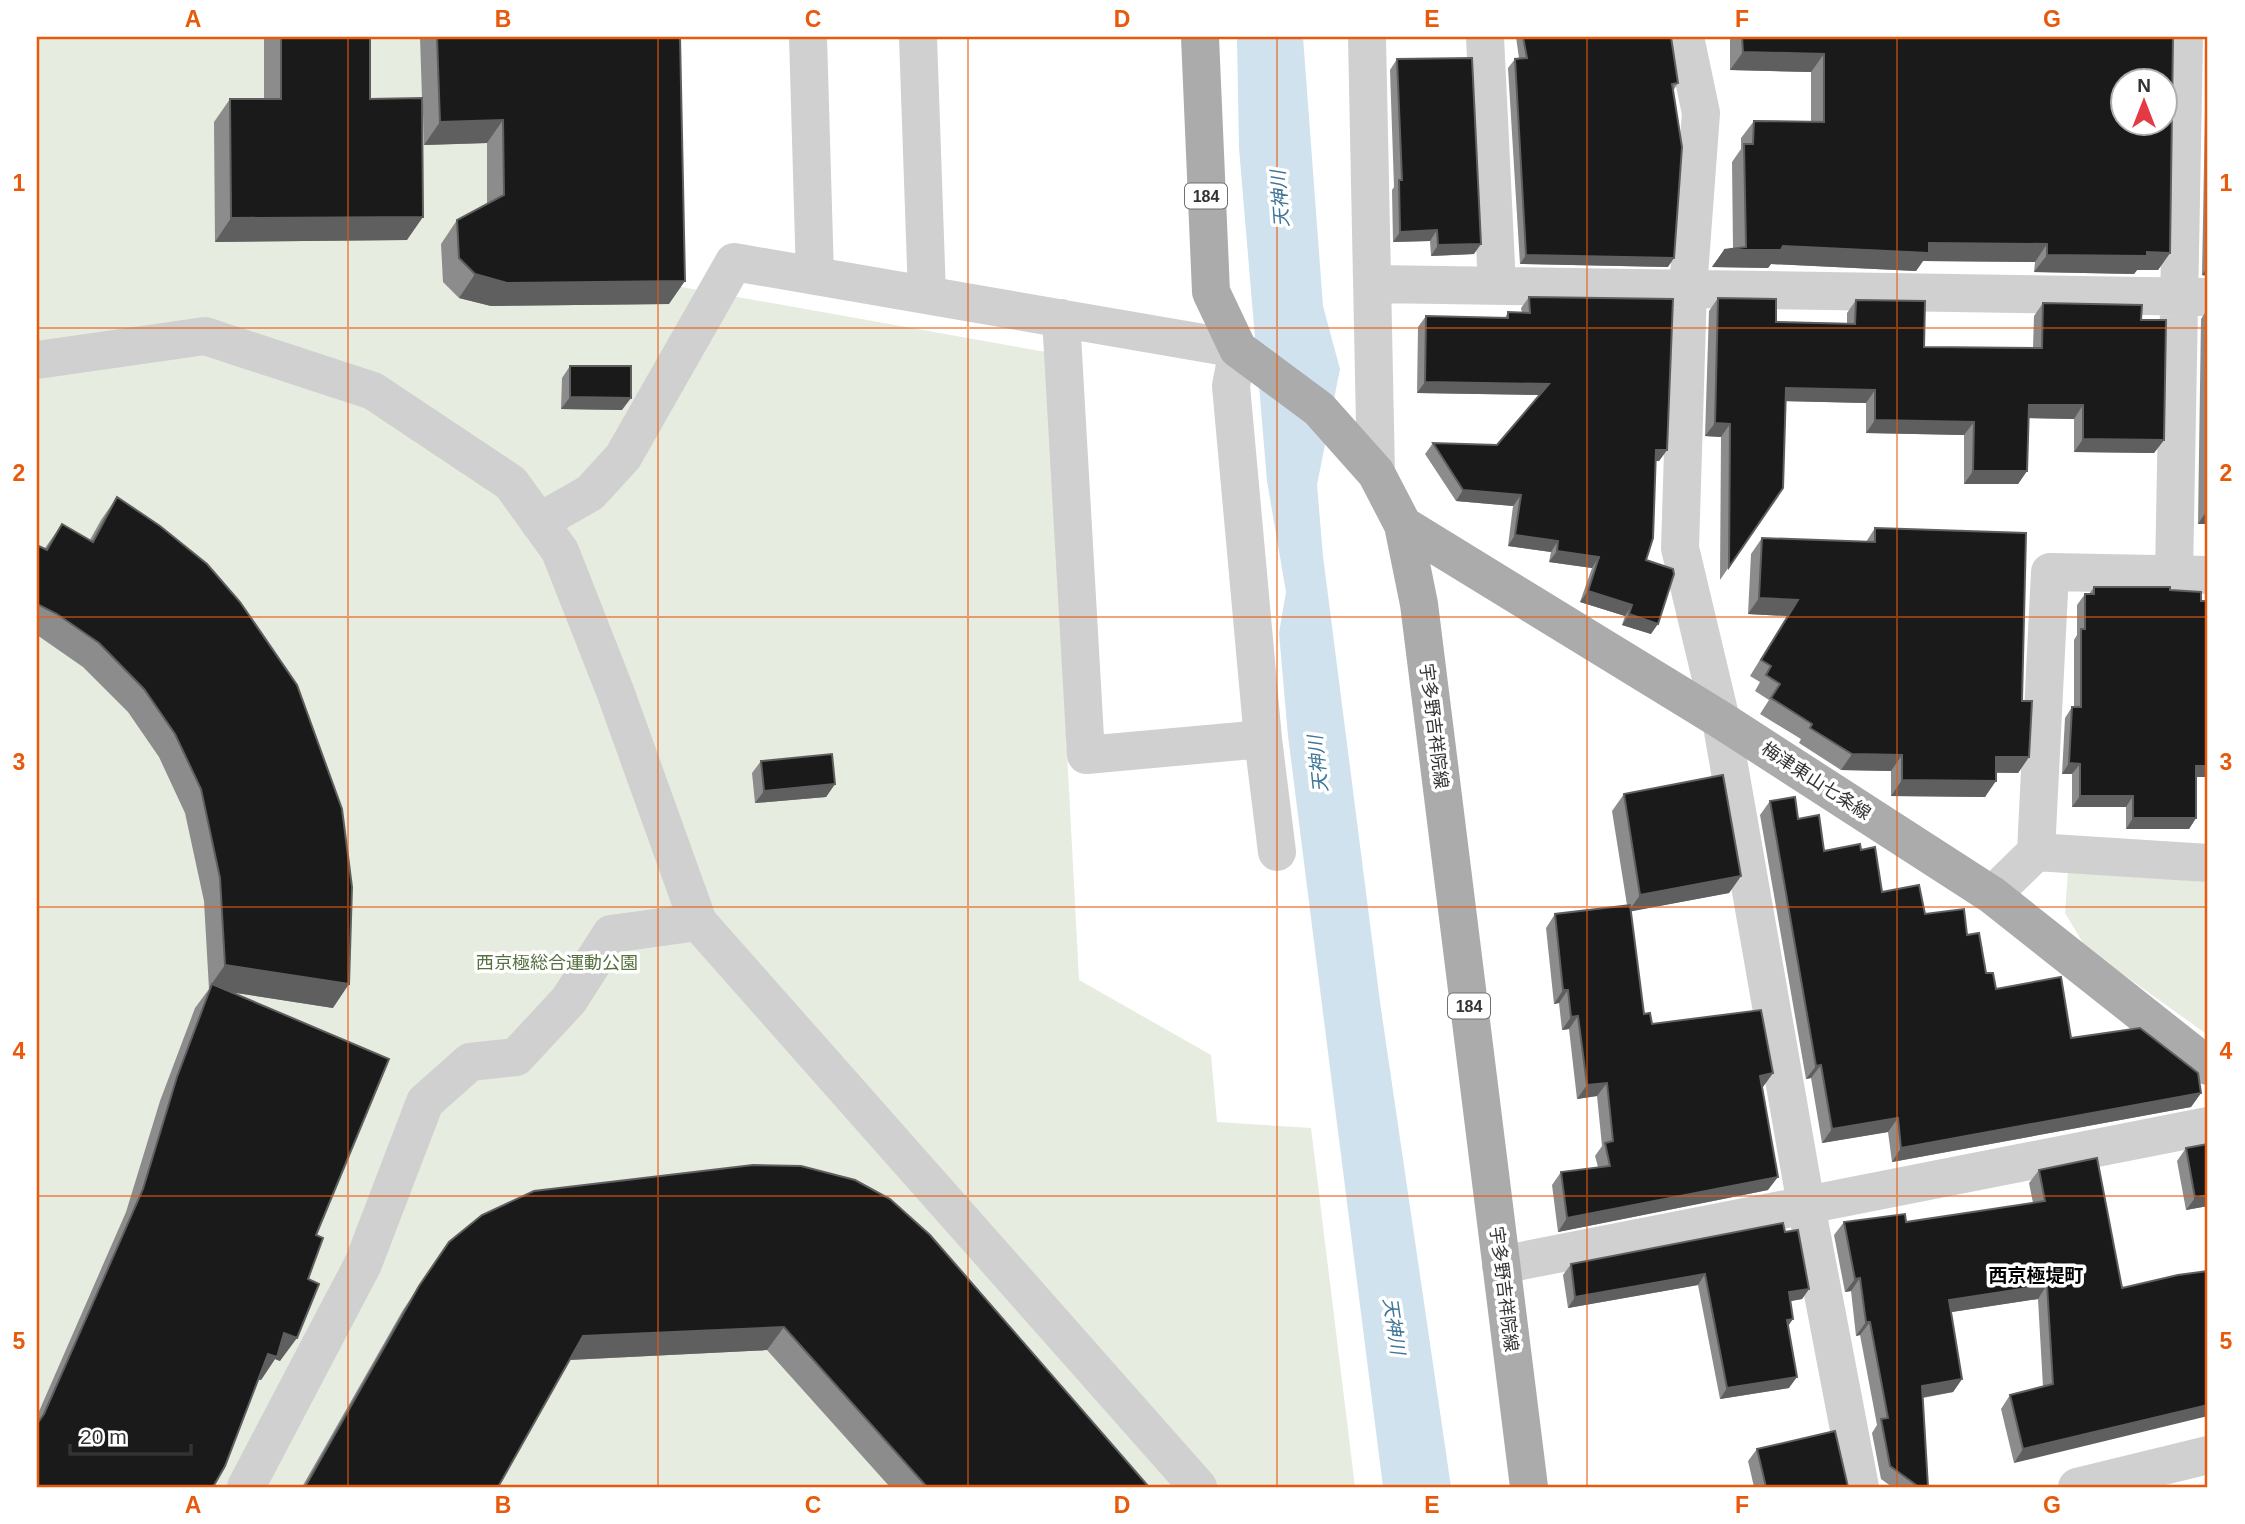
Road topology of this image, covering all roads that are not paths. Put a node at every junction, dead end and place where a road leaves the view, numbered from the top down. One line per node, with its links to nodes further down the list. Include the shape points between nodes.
1 (808, 37): 8 (street)
2 (918, 37): 12 (street)
3 (1200, 37): 15 (main road, 宇多野吉祥院線 / 184, via 1211,292)
4 (1367, 37): 9 (street)
5 (1485, 37): 10 (street)
6 (1685, 37): 11 (street, via 1701,113)
7 (2184, 37): 13 (street)
8 (815, 275): 12 (street); 18 (street, via 734,262 623,457 590,492)
9 (1374, 284): 10 (street); 17 (street)
10 (1497, 285): 11 (street)
11 (1688, 289): 13 (street); 21 (street, via 1680,548)
12 (927, 295): 14 (street)
13 (2194, 297): 20 (street)
14 (1061, 318): 15 (street); 22 (street, via 1086,755)
15 (1238, 349): 17 (main road, 宇多野吉祥院線 / 184, via 1319,409); 22 (street, via 1231,386)
16 (37, 360): 18 (street, via 205,336 296,365 373,391 511,482)
17 (1376, 473): 19 (main road, 宇多野吉祥院線 / 184)
18 (539, 522): 27 (street, via 560,551)
19 (1403, 525): 21 (main road, 梅津東山七条線); 31 (main road, 宇多野吉祥院線 / 184, via 1419,604)
20 (2191, 575): 24 (street, via 2050,572)
21 (1721, 720): 26 (main road, 梅津東山七条線); 30 (street)
22 (1264, 739): 23 (street)
23 (1277, 852)
24 (2036, 852): 25 (street); 26 (street)
25 (2208, 863)
26 (1992, 895): 28 (main road, 梅津東山七条線)
27 (698, 922): 33 (street, via 611,934 569,1000 516,1057 470,1062 425,1102 363,1264); 34 (street)
28 (2208, 1066)
29 (2208, 1126): 30 (street)
30 (1806, 1205): 31 (street); 36 (street)
31 (1501, 1265): 35 (main road, 宇多野吉祥院線 / 184)
32 (2208, 1455): 37 (street)
33 (246, 1487)
34 (1198, 1487)
35 (1529, 1487)
36 (1860, 1487)
37 (2077, 1487)

